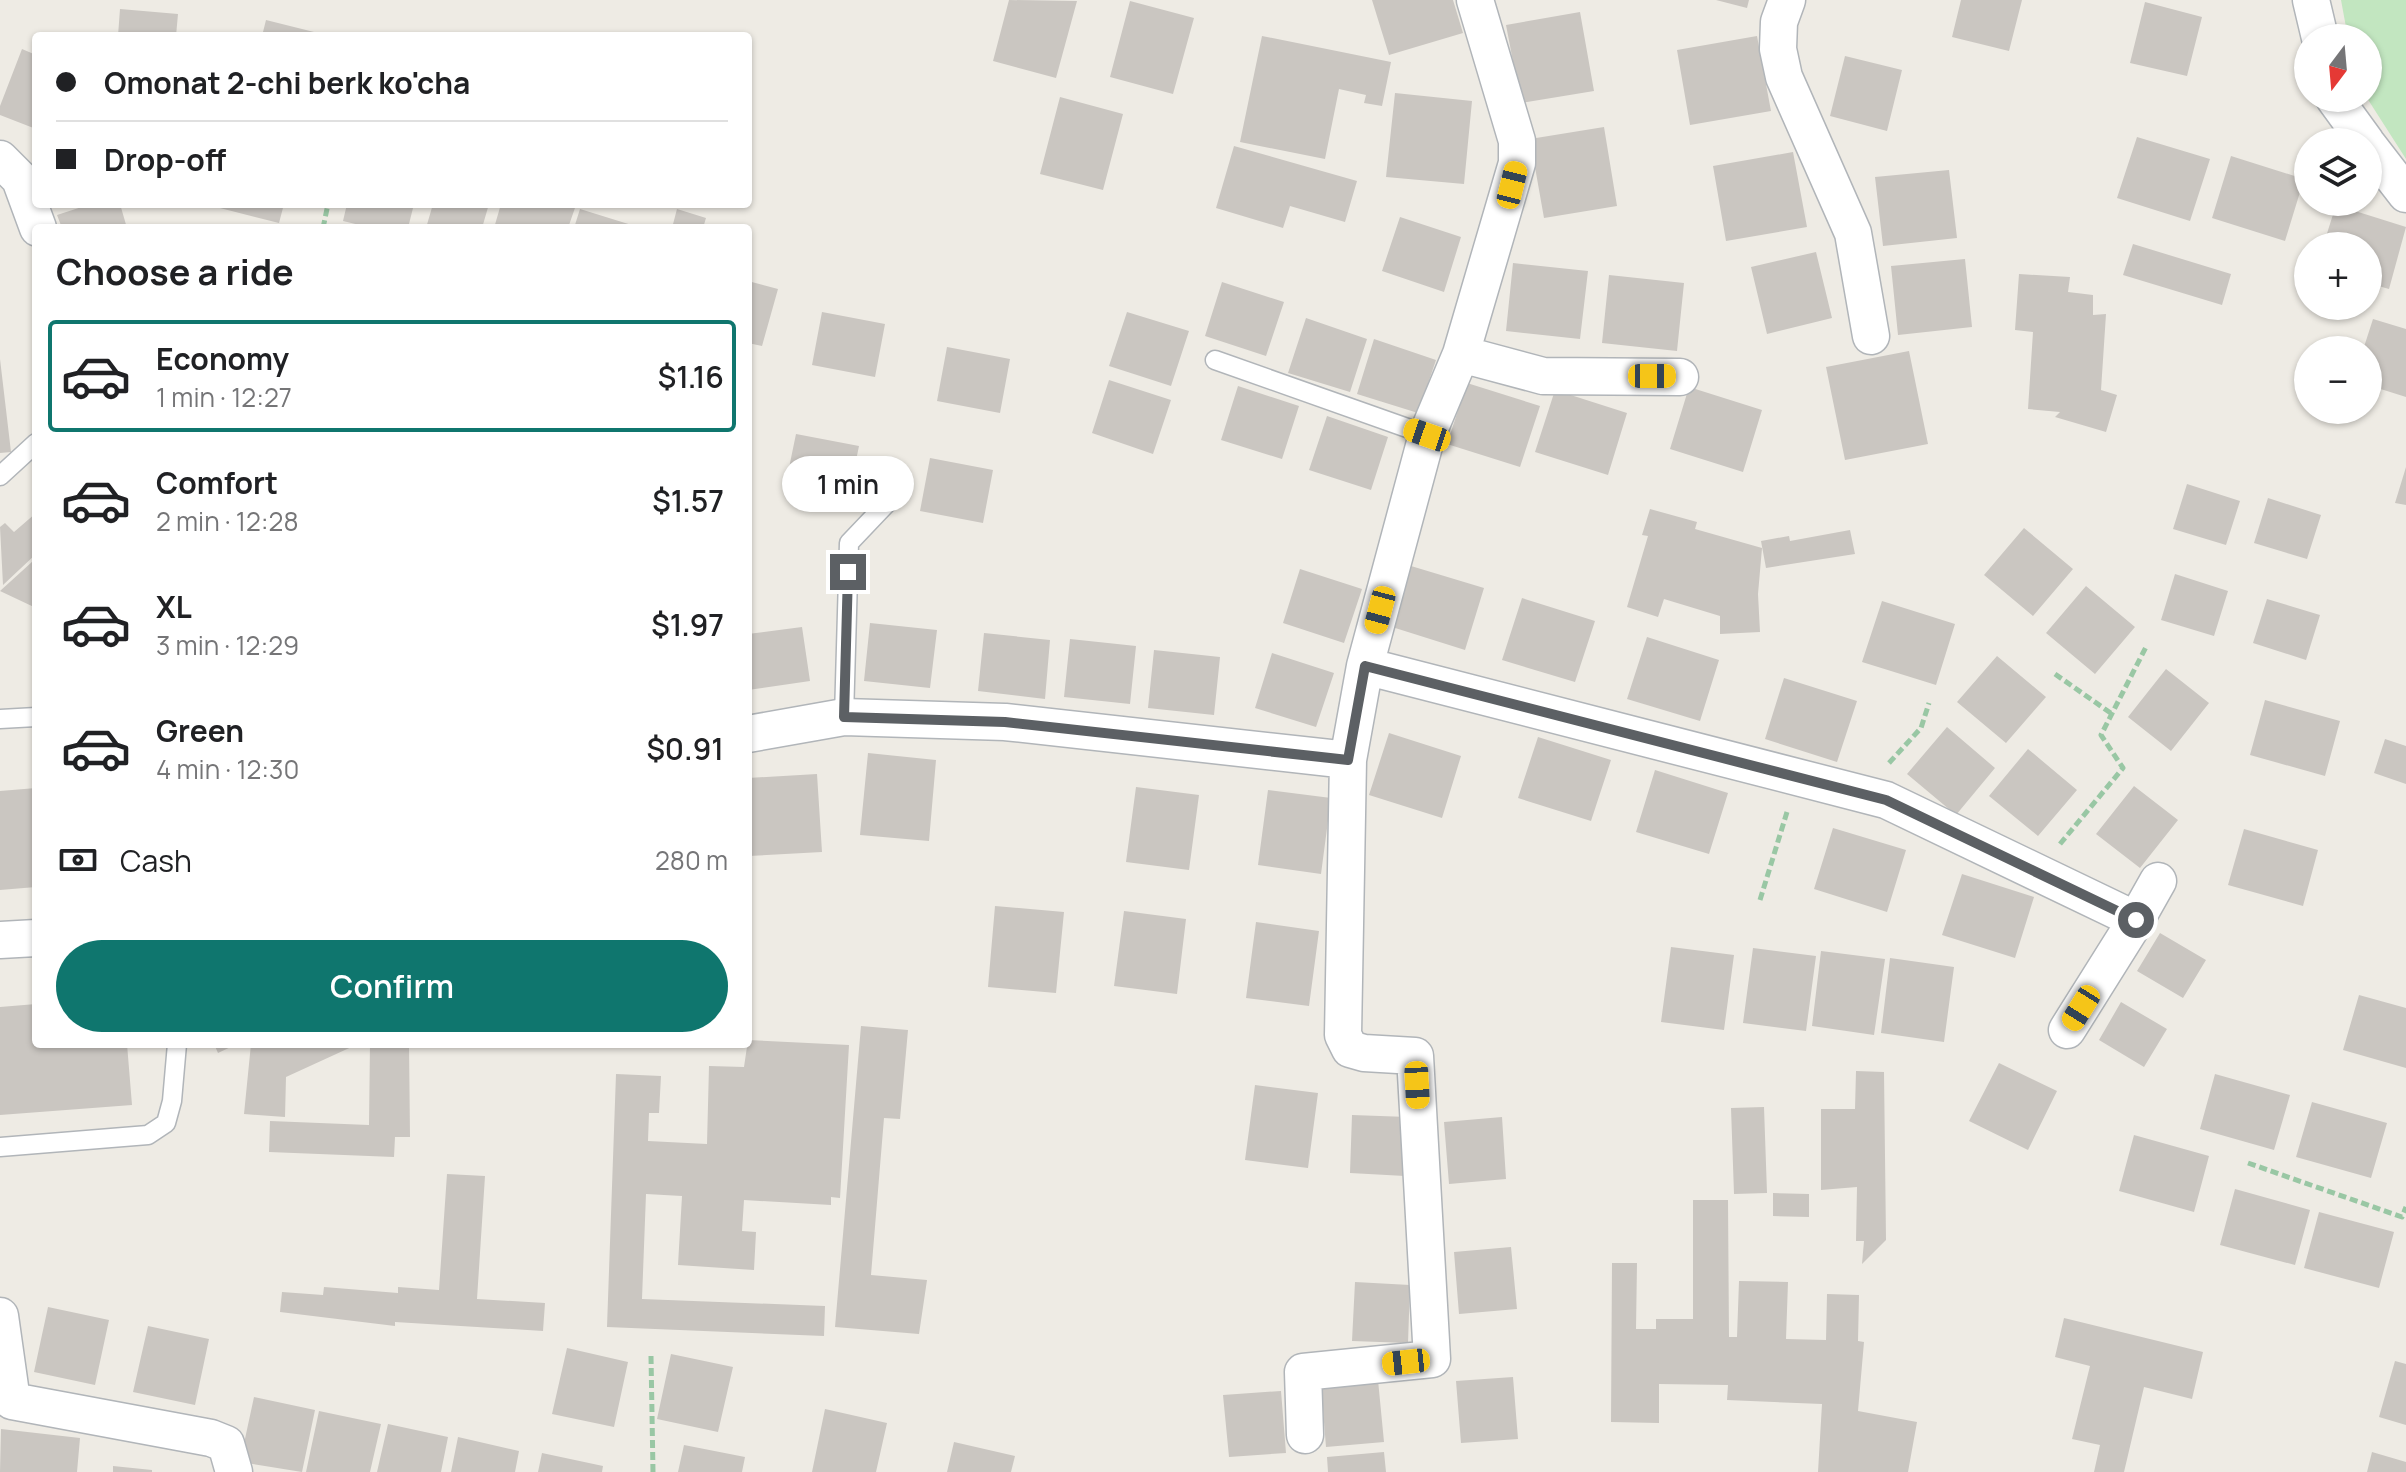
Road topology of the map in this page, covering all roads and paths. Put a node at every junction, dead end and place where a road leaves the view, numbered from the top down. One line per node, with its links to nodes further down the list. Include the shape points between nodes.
1 (1475, 0): 10 (street, via 1517,141 1517,163)
2 (1787, 0): 9 (street, via 1779,22 1784,77 1853,233)
3 (2311, 0): 4 (street)
4 (2317, 24)
5 (0, 159): 8 (street, via 20,179)
6 (2382, 163): 7 (street)
7 (2406, 194)
8 (37, 224)
9 (1871, 336)
10 (1461, 354): 12 (street, via 1543,376); 13 (street)
11 (1215, 360): 13 (lane)
12 (1680, 377)
13 (1427, 435): 18 (street)
14 (32, 447): 15 (lane)
15 (0, 476)
16 (888, 502): 23 (lane, via 849,543)
17 (2146, 647): 21 (path)
18 (1365, 666): 26 (street); 27 (street)
19 (2055, 674): 21 (path)
20 (1929, 703): 28 (path, via 1921,728)
21 (2112, 714): 29 (path, via 2101,735 2123,768)
22 (32, 717): 24 (lane)
23 (844, 717): 25 (street); 26 (street, via 1005,722)
24 (0, 719)
25 (752, 733)
26 (1348, 760): 42 (street, via 1343,1035 1350,1049 1415,1056 1432,1359 1303,1372)
27 (1798, 777): 28 (street); 31 (path)
28 (1862, 793): 29 (street)
29 (2036, 872): 32 (street)
30 (2158, 881): 32 (street)
31 (1760, 900)
32 (2136, 920): 35 (street)
33 (32, 938): 34 (street)
34 (0, 940)
35 (2067, 1030)
36 (177, 1048): 37 (lane, via 166,1123 148,1135)
37 (0, 1147)
38 (2248, 1163): 39 (path, via 2402,1217)
39 (2406, 1207)
40 (0, 1316): 43 (street, via 12,1401 211,1438 226,1444)
41 (651, 1356): 44 (path)
42 (1305, 1435)
43 (234, 1472)
44 (653, 1472)

